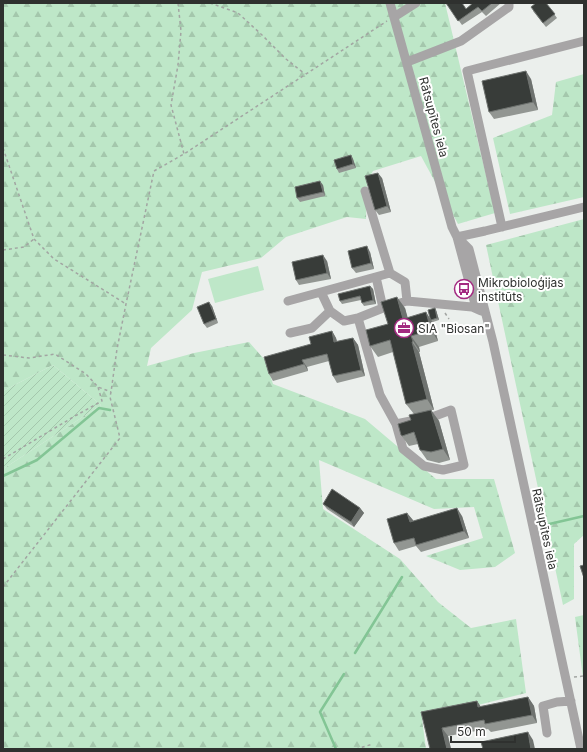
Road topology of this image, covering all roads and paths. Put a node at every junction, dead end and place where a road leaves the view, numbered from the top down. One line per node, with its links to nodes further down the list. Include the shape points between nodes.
1 (178, 3): 11 (path, via 181,31 171,105)
2 (210, 3): 9 (path, via 238,13)
3 (390, 3): 6 (street, Rātsupītes iela)
4 (416, 3): 6 (street)
5 (509, 3): 8 (street, via 509,7 461,41)
6 (394, 17): 8 (street, Rātsupītes iela); 9 (path)
7 (584, 41): 14 (street, via 467,71)
8 (407, 62): 15 (street, Rātsupītes iela)
9 (305, 74): 11 (path)
10 (3, 148): 16 (path)
11 (184, 154): 23 (path, via 154,171)
12 (365, 191): 18 (street)
13 (584, 207): 14 (street)
14 (502, 227): 15 (street)
15 (457, 237): 26 (street, Rātsupītes iela, via 469,250)
16 (34, 238): 17 (path, via 24,247); 23 (path, via 54,259)
17 (3, 250)
18 (390, 274): 19 (street); 22 (street, via 405,282)
19 (376, 277): 20 (street); 24 (street)
20 (321, 292): 21 (street); 25 (street)
21 (288, 301)
22 (407, 301): 24 (street); 26 (street, via 472,307)
23 (126, 304): 31 (path)
24 (383, 308): 27 (street)
25 (330, 311): 27 (street, via 344,321); 28 (street, via 312,328)
26 (485, 314): 35 (street, Rātsupītes iela)
27 (358, 318): 32 (street, via 380,395)
28 (290, 333)
29 (3, 355): 30 (path, via 30,358 55,354 86,374)
30 (98, 387): 31 (path); 33 (path, via 102,401)
31 (111, 392): 34 (path, via 120,438)
32 (396, 424): 32 (street, via 451,410 464,465 443,470 424,466 403,449)
33 (3, 459)
34 (3, 587)
35 (571, 701): 36 (street, via 543,706); 39 (street, Rātsupītes iela)
36 (547, 733)
37 (373, 744): 38 (path)
38 (356, 749)
39 (581, 749)

